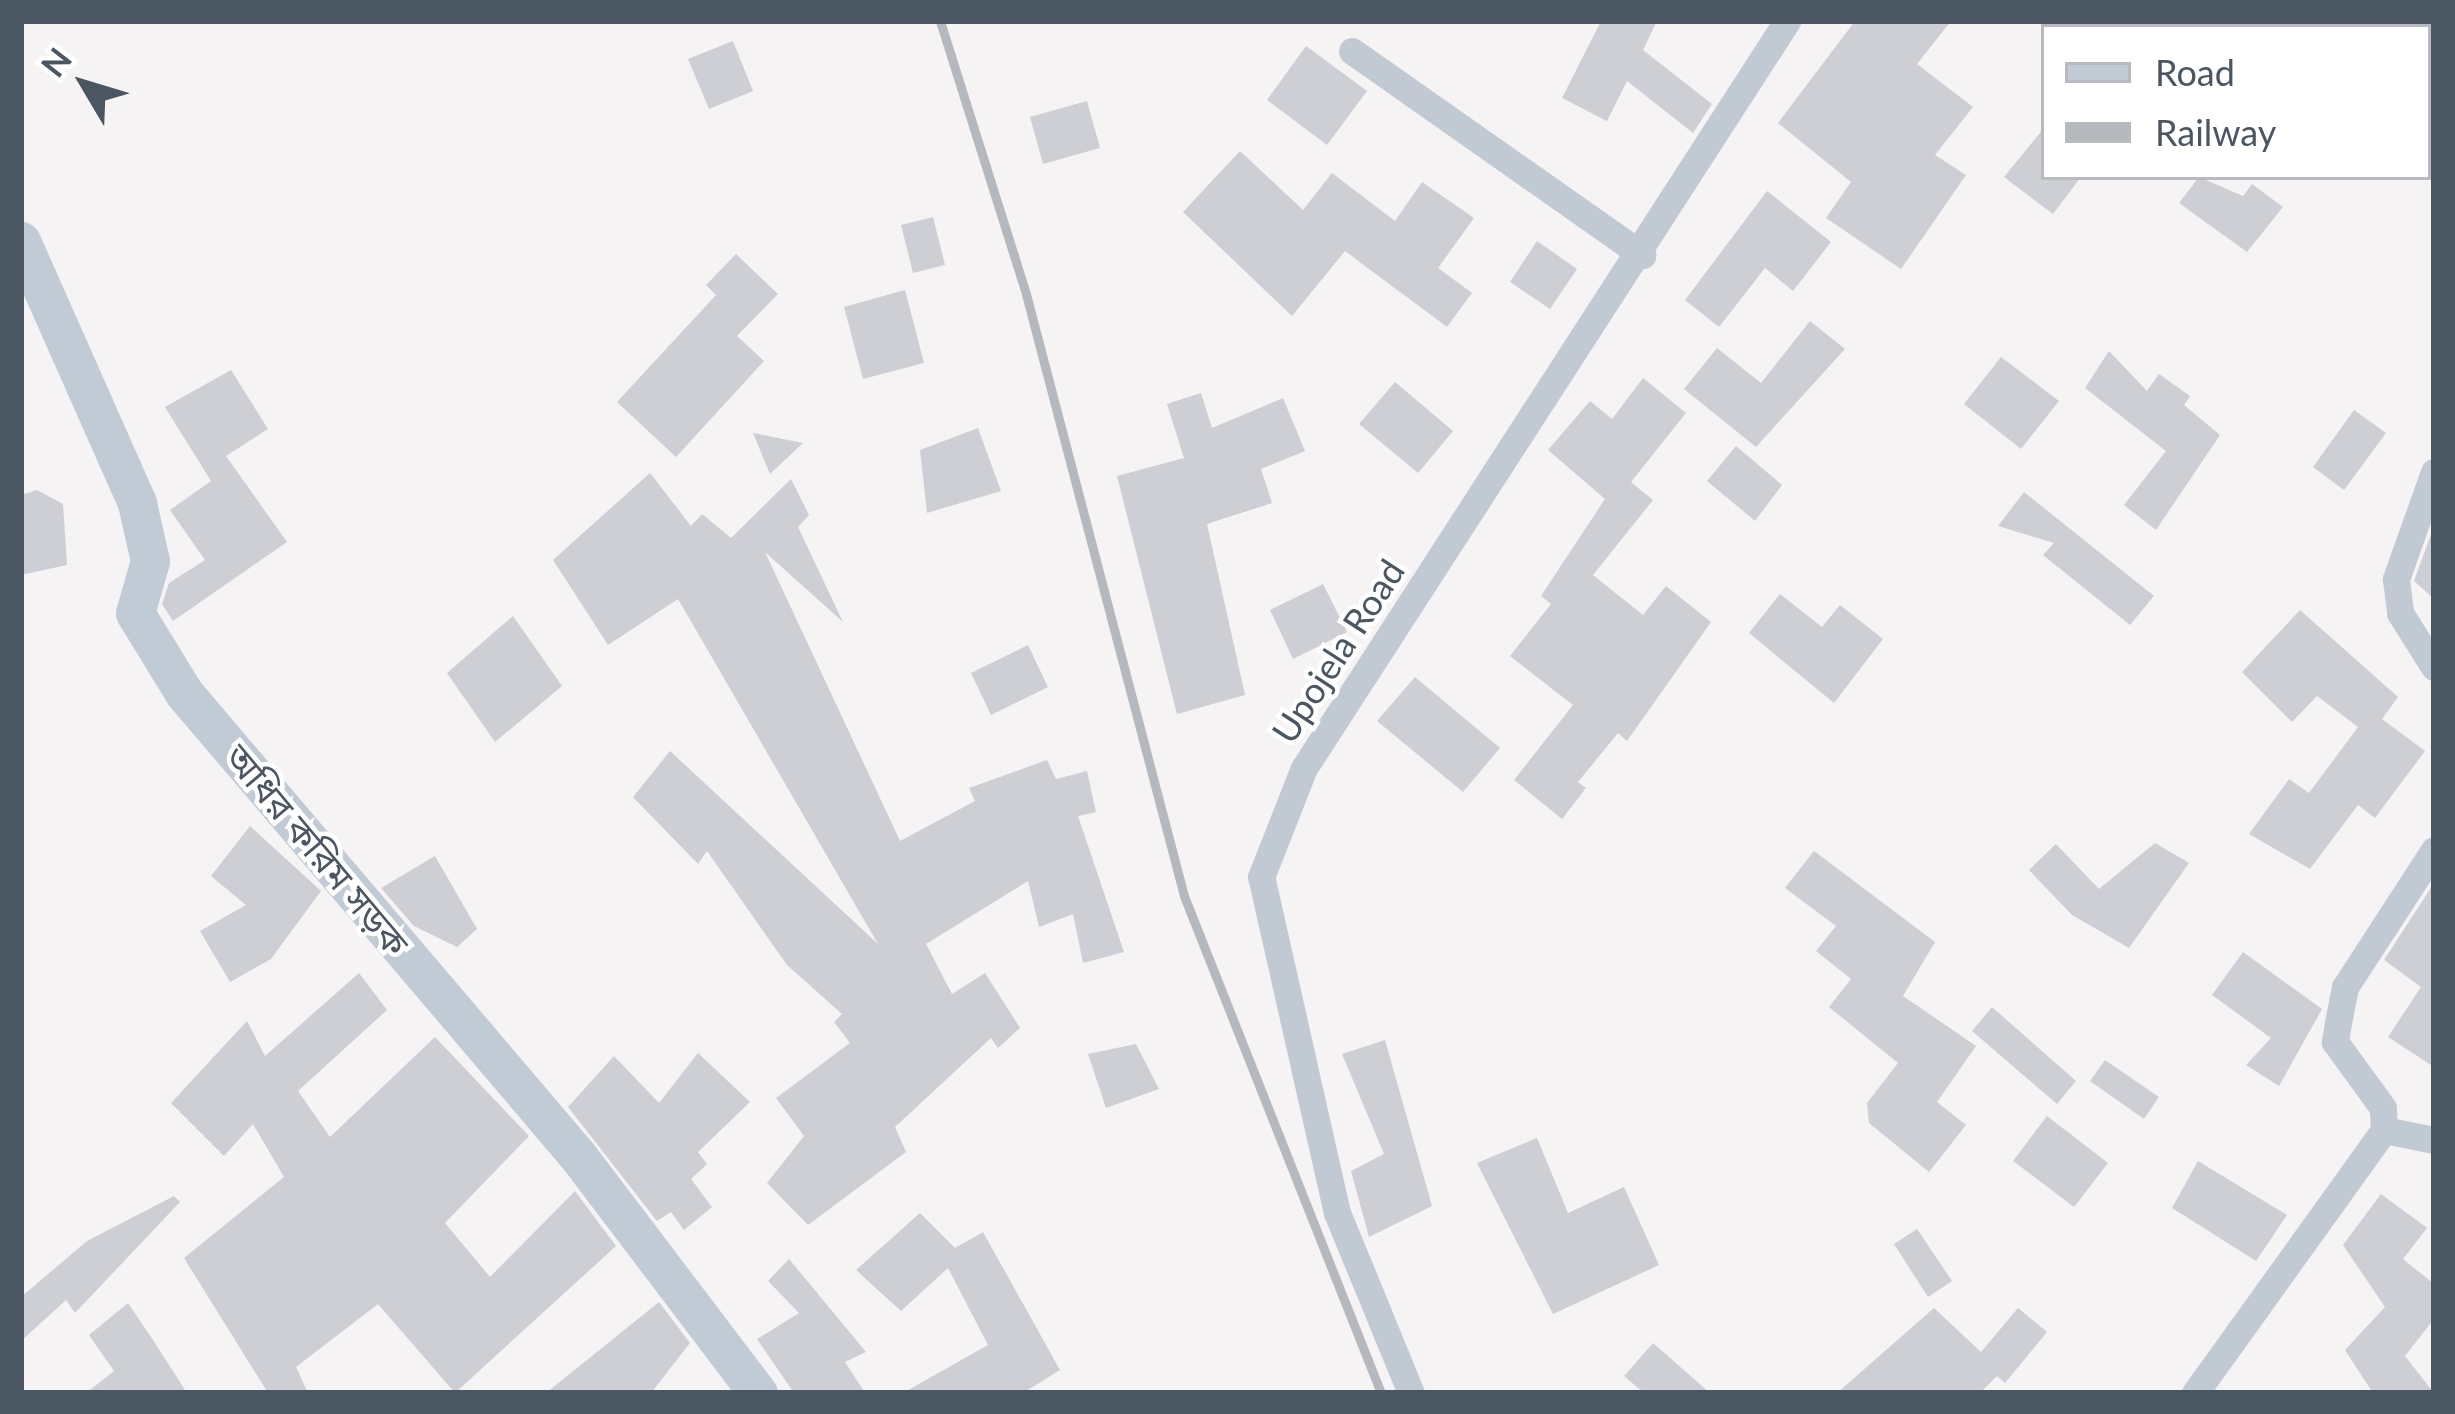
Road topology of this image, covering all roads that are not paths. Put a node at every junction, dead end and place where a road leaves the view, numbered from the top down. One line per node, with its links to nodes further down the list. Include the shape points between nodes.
1 (1787, 21): 4 (street, Upojela Road)
2 (1352, 51): 4 (street)
3 (21, 241): 10 (main road, অধির করিম সড়ক, via 137,503 150,561 135,613 184,693 578,1156)
4 (1642, 255): 11 (street, Upojela Road, via 1304,767 1261,878 1337,1213)
5 (2434, 472): 6 (street, via 2396,579 2400,613)
6 (2434, 667)
7 (2434, 850): 8 (street, via 2345,987 2338,1023 2336,1042 2383,1108)
8 (2384, 1130): 9 (street); 12 (street)
9 (2434, 1140)
10 (758, 1393)
11 (1411, 1393)
12 (2195, 1393)

